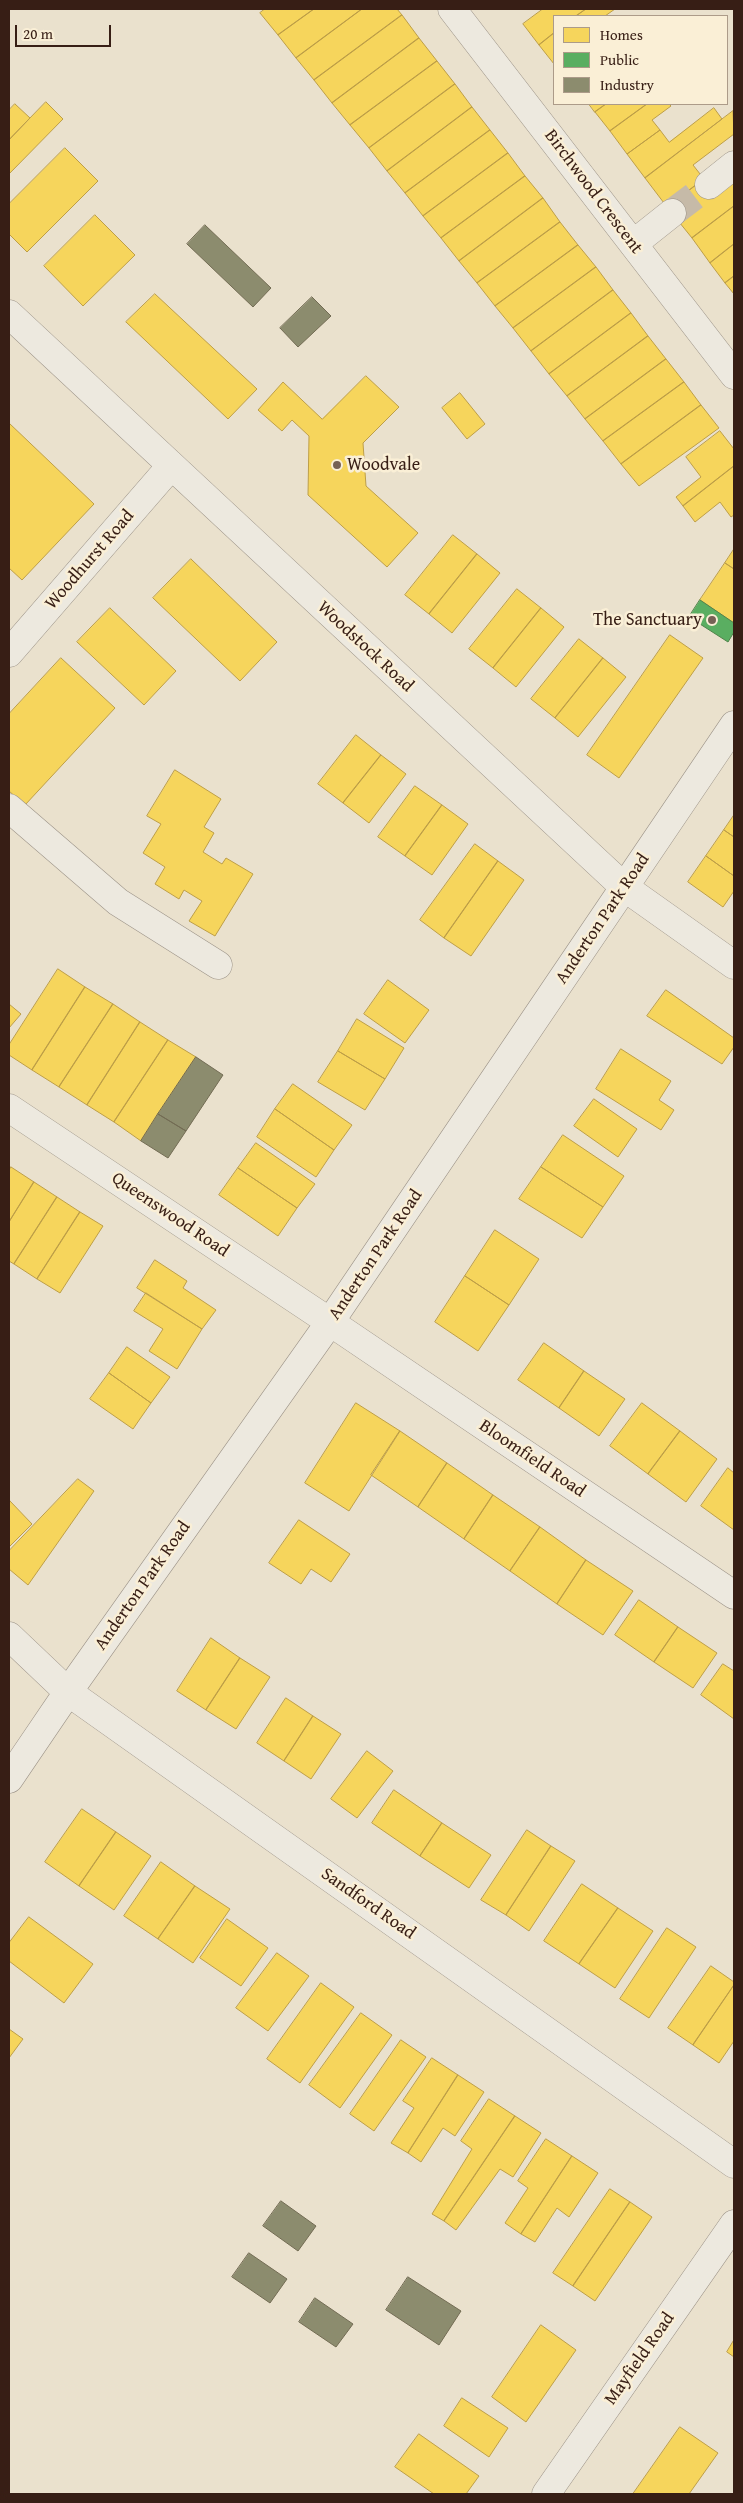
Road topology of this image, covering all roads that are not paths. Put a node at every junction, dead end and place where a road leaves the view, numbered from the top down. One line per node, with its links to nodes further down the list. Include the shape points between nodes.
1 (452, 9): 5 (street, Birchwood Crescent)
2 (734, 165): 3 (street)
3 (708, 185)
4 (672, 213): 5 (street)
5 (633, 244): 7 (street, Birchwood Crescent)
6 (9, 314): 8 (street, Woodstock Road)
7 (734, 375)
8 (171, 466): 9 (street, Woodhurst Road); 12 (street, Woodstock Road)
9 (9, 653)
10 (734, 725): 12 (street, Anderton Park Road)
11 (9, 808): 13 (street, via 118,902)
12 (624, 887): 14 (street, Woodstock Road); 16 (street, Anderton Park Road)
13 (218, 965)
14 (734, 965)
15 (9, 1108): 16 (street, Queenswood Road)
16 (330, 1322): 17 (street, Bloomfield Road); 19 (street, Anderton Park Road)
17 (734, 1596)
18 (9, 1636): 19 (street, Sandford Road)
19 (68, 1692): 20 (street, Anderton Park Road); 21 (street, Sandford Road)
20 (9, 1778)
21 (734, 2164)
22 (734, 2224): 23 (street, Mayfield Road)
23 (546, 2494)

